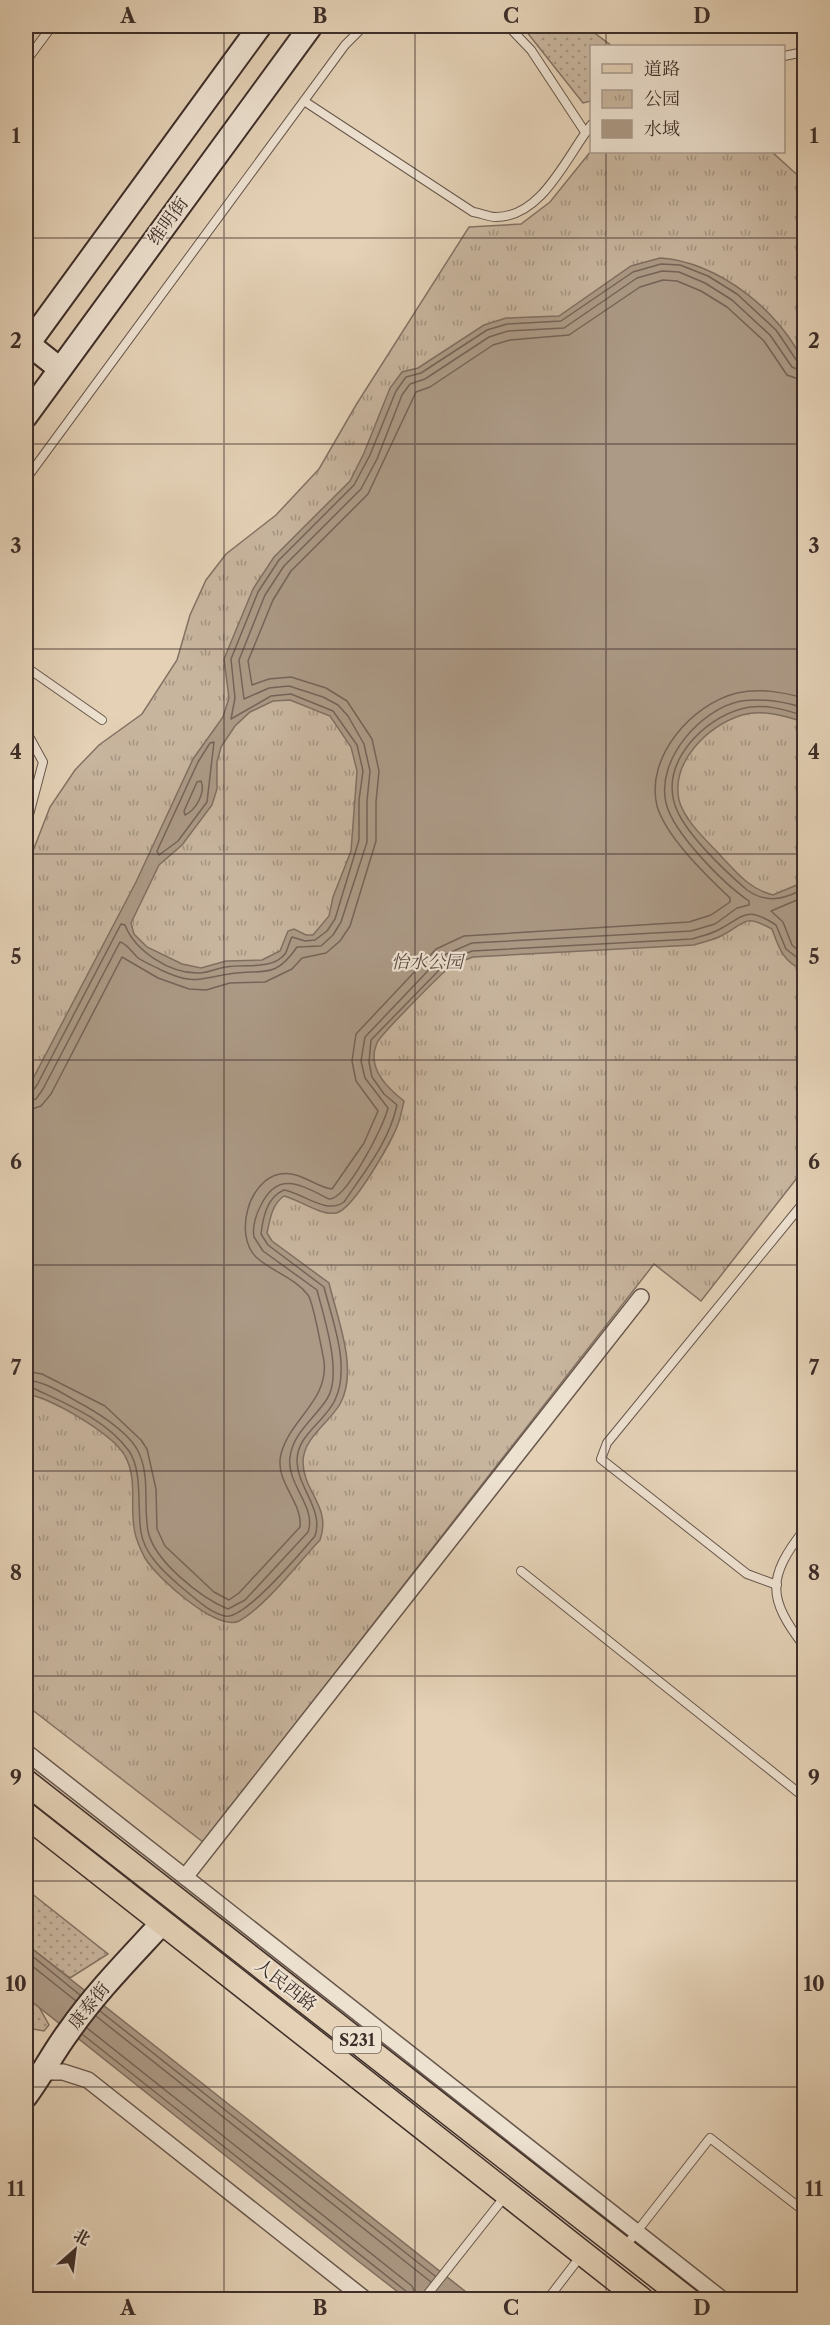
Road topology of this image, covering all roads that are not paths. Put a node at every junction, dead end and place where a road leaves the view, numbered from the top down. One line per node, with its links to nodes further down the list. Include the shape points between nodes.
1 (52, 26): 8 (lane)
2 (260, 26): 12 (street)
3 (311, 26): 13 (street, 维明街)
4 (364, 26): 9 (lane, via 355,32)
5 (508, 26): 11 (lane, via 531,50)
6 (804, 52): 7 (lane)
7 (785, 56)
8 (26, 61)
9 (304, 101): 11 (lane, via 473,212 497,217 524,209 539,196); 15 (lane)
10 (590, 125): 11 (lane)
11 (585, 132)
12 (26, 344): 13 (street)
13 (60, 369): 14 (street, 维明街)
14 (26, 416)
15 (26, 479)
16 (26, 667): 17 (lane)
17 (102, 720)
18 (26, 731): 19 (lane, via 43,762)
19 (26, 826)
20 (804, 1202): 24 (lane, via 601,1453 601,1459 747,1574)
21 (641, 1298): 30 (street)
22 (804, 1530): 24 (lane, via 778,1569)
23 (521, 1571): 28 (lane)
24 (777, 1585): 25 (lane, via 779,1605)
25 (804, 1646)
26 (26, 1752): 30 (street)
27 (26, 1782): 36 (main road, 人民西路 / S231)
28 (804, 1797)
29 (26, 1815): 31 (main road, 人民西路 / S231)
30 (185, 1877): 43 (street)
31 (162, 1923): 32 (street, 康泰街); 34 (main road, 人民西路 / S231)
32 (35, 2071): 33 (street, 康泰街); 38 (street, via 63,2072 88,2080)
33 (26, 2096)
34 (507, 2193): 37 (main road, 人民西路 / S231); 39 (lane)
35 (804, 2211): 36 (lane, via 710,2138)
36 (624, 2249): 42 (main road, 人民西路 / S231)
37 (583, 2254): 40 (lane); 41 (main road, 人民西路 / S231)
38 (366, 2300)
39 (423, 2300)
40 (547, 2300)
41 (642, 2300)
42 (688, 2300)
43 (723, 2300)

